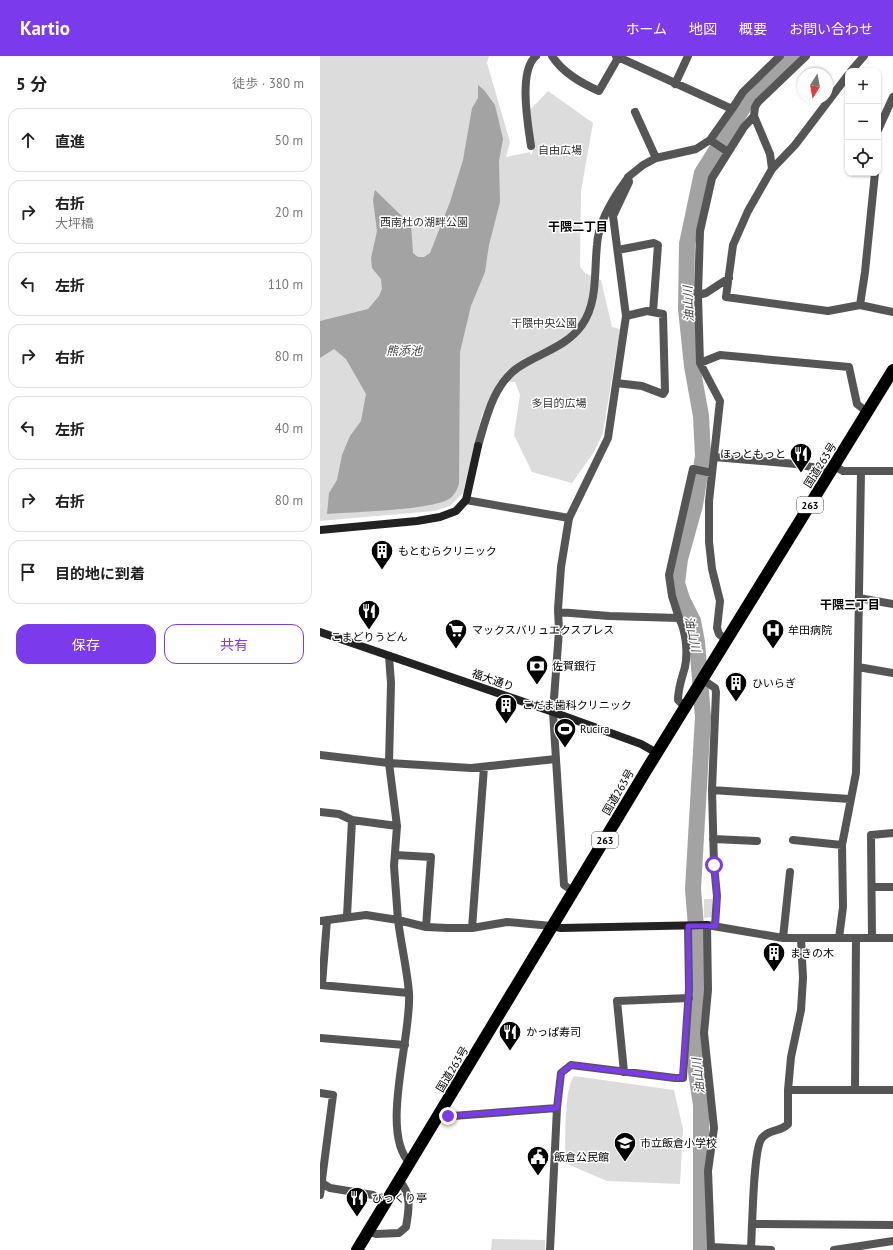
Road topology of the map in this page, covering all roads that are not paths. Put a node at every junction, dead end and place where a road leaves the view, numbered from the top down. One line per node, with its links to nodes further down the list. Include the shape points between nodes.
1 (536, 56): 17 (street, via 531,60 526,80 526,109)
2 (552, 56): 7 (street, via 560,68 599,91)
3 (688, 56): 10 (street)
4 (780, 56): 12 (street, via 743,92)
5 (806, 56): 14 (street, via 758,102)
6 (864, 56): 8 (street)
7 (617, 57): 10 (street)
8 (854, 68)
9 (845, 79): 20 (street, via 795,145)
10 (675, 84): 12 (street)
11 (893, 97): 15 (street)
12 (732, 109): 16 (street)
13 (635, 112): 19 (street)
14 (754, 116): 18 (street, via 744,126); 20 (street, via 770,154)
15 (881, 123)
16 (710, 140): 18 (street); 19 (street, via 696,149)
17 (531, 146)
18 (728, 152): 25 (street, via 712,178 700,231)
19 (656, 158): 22 (street)
20 (772, 169): 24 (street, via 748,211 734,245)
21 (875, 176): 26 (street)
22 (628, 177): 23 (street, via 629,182 614,216); 39 (street, via 618,191 600,232 593,297 583,324 572,337 520,366 505,380 487,411)
23 (618, 250): 27 (street, via 654,243 658,245); 29 (street)
24 (729, 278): 25 (street); 26 (street, via 726,297 828,311)
25 (698, 296): 30 (street)
26 (860, 305): 28 (street)
27 (653, 312): 29 (street); 32 (street, via 663,314 665,391 663,394 642,386)
28 (893, 312)
29 (626, 316): 32 (street)
30 (700, 362): 33 (street, via 720,356 849,367 857,404); 34 (street, via 720,401)
31 (893, 370): 33 (highway, 国道263号 / 263)
32 (616, 383): 40 (street, via 608,438)
33 (867, 412): 35 (highway, 国道263号 / 263)
34 (714, 458): 35 (street, via 796,464); 38 (street)
35 (831, 471): 37 (street); 47 (highway, 国道263号 / 263)
36 (893, 471): 37 (street)
37 (861, 472): 42 (street)
38 (712, 473): 45 (street, via 693,469 669,575); 47 (street, via 709,542 720,601 717,628)
39 (466, 500): 40 (street); 41 (street, via 456,511 433,519)
40 (569, 518): 44 (street)
41 (320, 530)
42 (859, 598): 43 (street); 49 (street)
43 (893, 604)
44 (558, 612): 45 (street); 53 (street)
45 (679, 618): 52 (street, via 684,626 685,658 678,700)
46 (320, 632): 48 (street, 福大通り)
47 (726, 640): 51 (highway, 国道263号 / 263)
48 (389, 656): 53 (street, 福大通り); 57 (street)
49 (858, 667): 50 (street); 60 (street, via 856,773)
50 (893, 673)
51 (702, 679): 52 (highway, 国道263号 / 263); 59 (street, via 712,685 716,692)
52 (685, 707): 54 (highway, 国道263号 / 263)
53 (553, 712): 54 (street, 福大通り, via 641,744); 56 (street)
54 (657, 753): 73 (highway, 国道263号 / 263)
55 (320, 755): 57 (street)
56 (556, 759): 58 (street); 73 (street, via 564,885)
57 (389, 763): 58 (street, via 471,768); 63 (street)
58 (484, 766): 82 (street)
59 (712, 790): 60 (street); 65 (street)
60 (850, 799): 68 (street)
61 (320, 812): 62 (street, via 339,814)
62 (352, 820): 63 (street); 74 (street)
63 (397, 826): 69 (street)
64 (893, 834): 71 (street, via 871,835)
65 (713, 839): 67 (street); 80 (street, via 717,896)
66 (793, 840): 68 (street)
67 (756, 841)
68 (842, 845): 85 (street, via 843,907)
69 (395, 855): 75 (street); 81 (street, via 431,857)
70 (790, 872): 83 (street)
71 (872, 887): 72 (street); 87 (street)
72 (893, 888)
73 (574, 891): 78 (highway, 国道263号 / 263)
74 (347, 916): 75 (street, via 372,915); 76 (street)
75 (398, 920): 81 (street); 90 (street)
76 (324, 921): 89 (street)
77 (707, 925): 79 (street); 80 (street); 111 (street, via 708,990 704,1034 714,1128 708,1170)
78 (552, 926): 79 (street); 82 (street, via 507,922); 100 (highway, 国道263号 / 263)
79 (688, 926): 91 (street)
80 (716, 926): 83 (street)
81 (426, 928): 82 (street)
82 (472, 928)
83 (783, 938): 84 (street)
84 (801, 938): 85 (street); 96 (street, via 801,1010 791,1057)
85 (839, 938): 86 (street)
86 (856, 938): 87 (street); 95 (street)
87 (872, 938): 88 (street)
88 (893, 938)
89 (321, 985): 90 (street)
90 (409, 993): 93 (street)
91 (688, 998): 94 (street, via 682,1078); 94 (street, via 617,1001)
92 (320, 1038): 93 (street)
93 (405, 1045): 101 (street, via 396,1115 400,1151)
94 (624, 1072): 99 (street, via 571,1065 561,1073)
95 (855, 1089): 96 (street); 97 (street)
96 (788, 1090): 106 (street, via 788,1124 785,1128 767,1133 761,1140 757,1156)
97 (893, 1090)
98 (320, 1093): 103 (street, via 333,1095)
99 (557, 1108): 100 (street, via 453,1116); 114 (street)
100 (441, 1112): 101 (highway, 国道263号 / 263)
101 (410, 1164): 102 (highway, 国道263号 / 263)
102 (399, 1181): 105 (highway, 国道263号 / 263); 108 (street, via 408,1193 406,1227 399,1233 376,1234)
103 (321, 1182): 104 (street); 105 (street, via 330,1188 373,1196)
104 (320, 1196)
105 (385, 1203): 108 (highway, 国道263号 / 263)
106 (752, 1224): 107 (street); 112 (street)
107 (893, 1225)
108 (368, 1231): 113 (highway, 国道263号 / 263)
109 (893, 1241): 110 (street)
110 (860, 1248): 116 (street)
111 (711, 1249): 112 (street)
112 (751, 1249): 115 (street)
113 (357, 1250)
114 (550, 1250)
115 (771, 1250)
116 (834, 1250)

